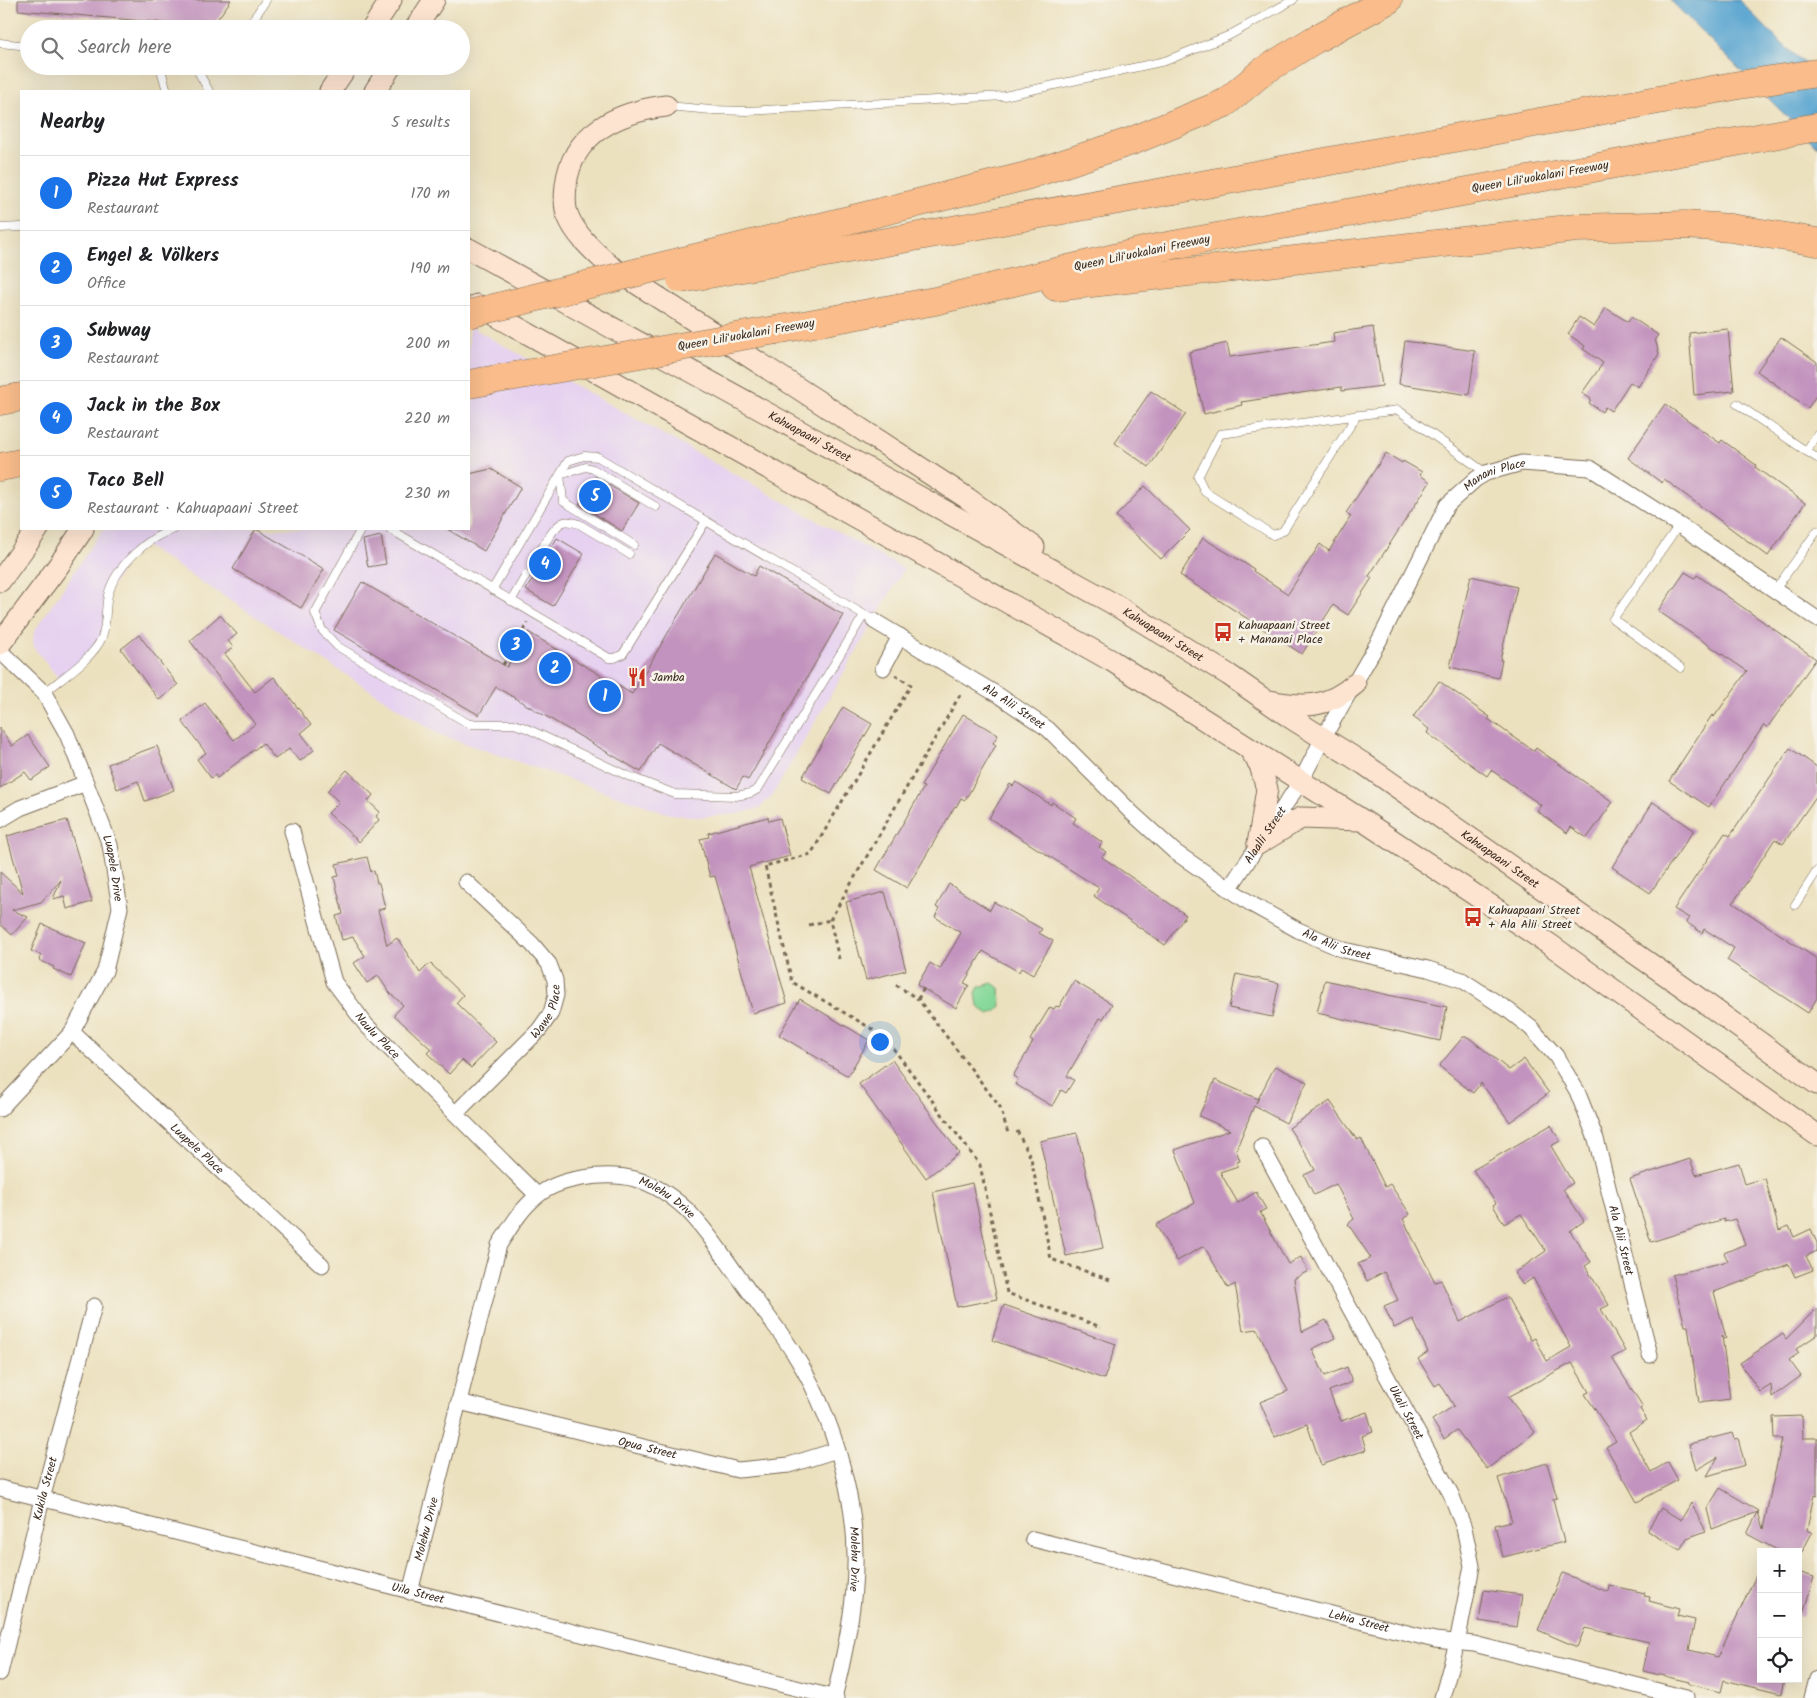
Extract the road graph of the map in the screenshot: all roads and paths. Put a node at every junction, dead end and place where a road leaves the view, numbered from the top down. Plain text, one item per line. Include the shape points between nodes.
1 (266, 0) edge
2 (392, 0) edge
3 (434, 0) edge
4 (1293, 0) edge
5 (1388, 0) edge
6 (253, 20) edge
7 (378, 20) edge
8 (421, 20) edge
9 (0, 43) edge
10 (20, 45) edge
11 (1817, 72) edge
12 (163, 75) edge
13 (199, 75) edge
14 (341, 75) edge
15 (385, 75) edge
16 (167, 90) edge
17 (208, 90) edge
18 (331, 90) edge
19 (376, 90) edge
20 (666, 106) joint
21 (1817, 127) edge
22 (0, 228) edge
23 (20, 229) edge
24 (1817, 242) edge
25 (470, 250) edge
26 (935, 300) junction
27 (470, 302) edge
28 (470, 315) edge
29 (470, 315) edge
30 (470, 384) edge
31 (20, 397) edge
32 (0, 401) edge
33 (1737, 404) dead end
34 (1357, 415) junction
35 (1817, 435) edge
36 (1806, 451) junction
37 (1817, 458) edge
38 (20, 463) edge
39 (0, 467) edge
40 (1486, 473) junction
41 (560, 475) junction
42 (548, 493) junction
43 (564, 501) junction
44 (656, 507) dead end
45 (706, 521) junction
46 (1679, 525) junction
47 (37, 530) edge
48 (82, 530) edge
49 (172, 530) edge
50 (360, 530) edge
51 (392, 530) edge
52 (1817, 531) edge
53 (634, 545) dead end
54 (629, 554) dead end
55 (535, 560) dead end
56 (526, 574) dead end
57 (0, 582) edge
58 (492, 590) junction
59 (1775, 590) junction
60 (511, 601) junction
61 (1112, 603) junction
62 (533, 614) junction
63 (869, 618) junction
64 (1817, 619) edge
65 (900, 636) junction
66 (0, 644) edge
67 (0, 650) edge
68 (503, 665) dead end
69 (1681, 668) dead end
70 (888, 671) joint
71 (1356, 684) junction
72 (44, 693) junction
73 (960, 695) dead end
74 (1265, 700) junction
75 (1323, 738) junction
76 (1250, 750) junction
77 (1301, 781) junction
78 (86, 784) junction
79 (0, 820) edge
80 (1362, 820) junction
81 (292, 831) dead end
82 (1258, 844) junction
83 (1816, 874) edge
84 (466, 882) dead end
85 (1229, 890) junction
86 (1795, 905) dead end
87 (830, 920) junction
88 (809, 925) dead end
89 (839, 959) dead end
90 (896, 985) dead end
91 (924, 988) dead end
92 (918, 999) junction
93 (72, 1032) junction
94 (1817, 1084) edge
95 (0, 1109) edge
96 (456, 1113) junction
97 (1017, 1131) dead end
98 (1008, 1133) dead end
99 (1817, 1134) edge
100 (1262, 1147) dead end
101 (537, 1196) junction
102 (322, 1265) dead end
103 (1113, 1281) dead end
104 (94, 1306) dead end
105 (1101, 1327) dead end
106 (1650, 1355) dead end
107 (459, 1402) junction
108 (837, 1450) junction
109 (0, 1488) edge
110 (42, 1499) junction
111 (1033, 1539) dead end
112 (410, 1592) junction
113 (1457, 1643) junction
114 (0, 1673) edge
115 (1817, 1679) edge
116 (1661, 1694) edge
117 (835, 1698) edge
118 (1442, 1698) edge
119 (1686, 1698) edge
120 (1812, 1698) edge

1 - 6 lane
2 - 7 main road
3 - 8 main road
4 - 20 lane via 1228,36 1164,61 1004,96 747,111
5 - 28 highway, bridge via 1262,72 1225,103 1132,141 1026,176
9 - 10 lane
11 - 29 highway, bridge
12 - 16 lane
13 - 17 lane
14 - 18 main road
15 - 19 main road
20 - 61 main road via 641,109 618,117 578,149 568,171 565,196 568,216 583,239 610,266 967,498
21 - 26 highway, Queen Liliʻuokalani Freeway via 1151,249
22 - 23 lane
24 - 26 highway via 1731,228 1685,225 1577,228
25 - 61 main road, Kahuapaani Street
26 - 30 highway, Queen Liliʻuokalani Freeway, bridge
27 - 76 main road via 1112,662
31 - 32 highway
33 - 36 lane
34 - 34 lane via 1220,434 1198,477 1205,492 1273,535 1283,531
34 - 40 lane via 1398,410
35 - 36 lane
36 - 37 lane
38 - 39 highway
40 - 46 street, Manani Place via 1522,463 1590,468
40 - 71 street, Manani Place via 1446,505
41 - 42 lane
41 - 43 lane
41 - 44 lane via 586,467 593,469
41 - 45 lane via 568,461 584,456 598,457
42 - 43 lane
42 - 58 lane
43 - 53 lane
45 - 62 lane via 623,654 609,658
45 - 63 lane
46 - 59 street, Manani Place
46 - 69 lane via 1613,619
47 - 57 main road
48 - 66 main road
49 - 72 lane via 144,545 126,562 108,593 102,637 86,658
50 - 63 lane via 315,613 322,630 338,646 469,724 514,724 526,728 628,776 675,794 736,796 758,789
51 - 58 lane
52 - 59 lane
54 - 55 lane via 579,524 564,522 555,528
56 - 60 lane
58 - 60 lane
59 - 64 street, Manani Place
60 - 62 lane
61 - 74 main road, Kahuapaani Street
62 - 68 path
63 - 65 street, Ala Alii Street
65 - 70 street
65 - 85 street, Ala Alii Street via 1048,729 1132,813 1168,845
67 - 72 street, Luapele Drive
70 - 105 path via 911,684 811,854 765,866 792,982 884,1036 980,1165 1007,1293
71 - 74 main road via 1332,701 1294,706
71 - 75 street, Manani Place
72 - 78 street, Luapele Drive via 67,734
73 - 87 path
74 - 75 main road, Kahuapaani Street
75 - 77 street, Manani Place
75 - 94 main road, Kahuapaani Street via 1678,983
76 - 77 main road
76 - 82 main road via 1260,765 1267,789
77 - 80 main road
77 - 82 street, Alaalli Street
78 - 79 street via 20,808
78 - 93 street, Luapele Drive via 110,845 120,908 105,970
80 - 82 main road via 1301,818
80 - 99 main road via 1552,946
81 - 96 street, Naulu Place via 334,982 366,1025
82 - 85 street, Alaalli Street
83 - 86 lane
84 - 96 street, Wawe Place via 532,944 548,964 555,980 556,995 551,1013 540,1030
85 - 106 street, Ala Alii Street via 1298,930 1344,950 1462,980 1508,1010 1545,1042 1577,1091 1596,1139
87 - 88 path
87 - 89 path
90 - 92 path
91 - 92 path
92 - 98 path via 1000,1107
93 - 95 street, Luapele Drive
93 - 102 street, Luapele Place
96 - 101 street, Naulu Place
97 - 103 path via 1031,1158 1051,1260
100 - 113 street, Ukali Street via 1456,1504 1472,1566
101 - 107 street, Molehu Drive via 518,1215 499,1245
101 - 108 street, Molehu Drive via 577,1179 614,1176 653,1186 687,1210 794,1354 828,1419
104 - 110 street, Kukila Street
107 - 108 street, Opua Street via 738,1470 789,1465
107 - 112 street, Molehu Drive
108 - 117 street, Molehu Drive via 847,1486 855,1553 852,1616
109 - 110 street, Uila Street
110 - 112 street, Uila Street
110 - 114 street, Kukila Street
111 - 113 street, Lehia Street
112 - 117 street, Uila Street
113 - 116 street, Lehia Street via 1474,1644
113 - 118 street, Ukali Street
115 - 120 street
116 - 119 street, Lehia Street

